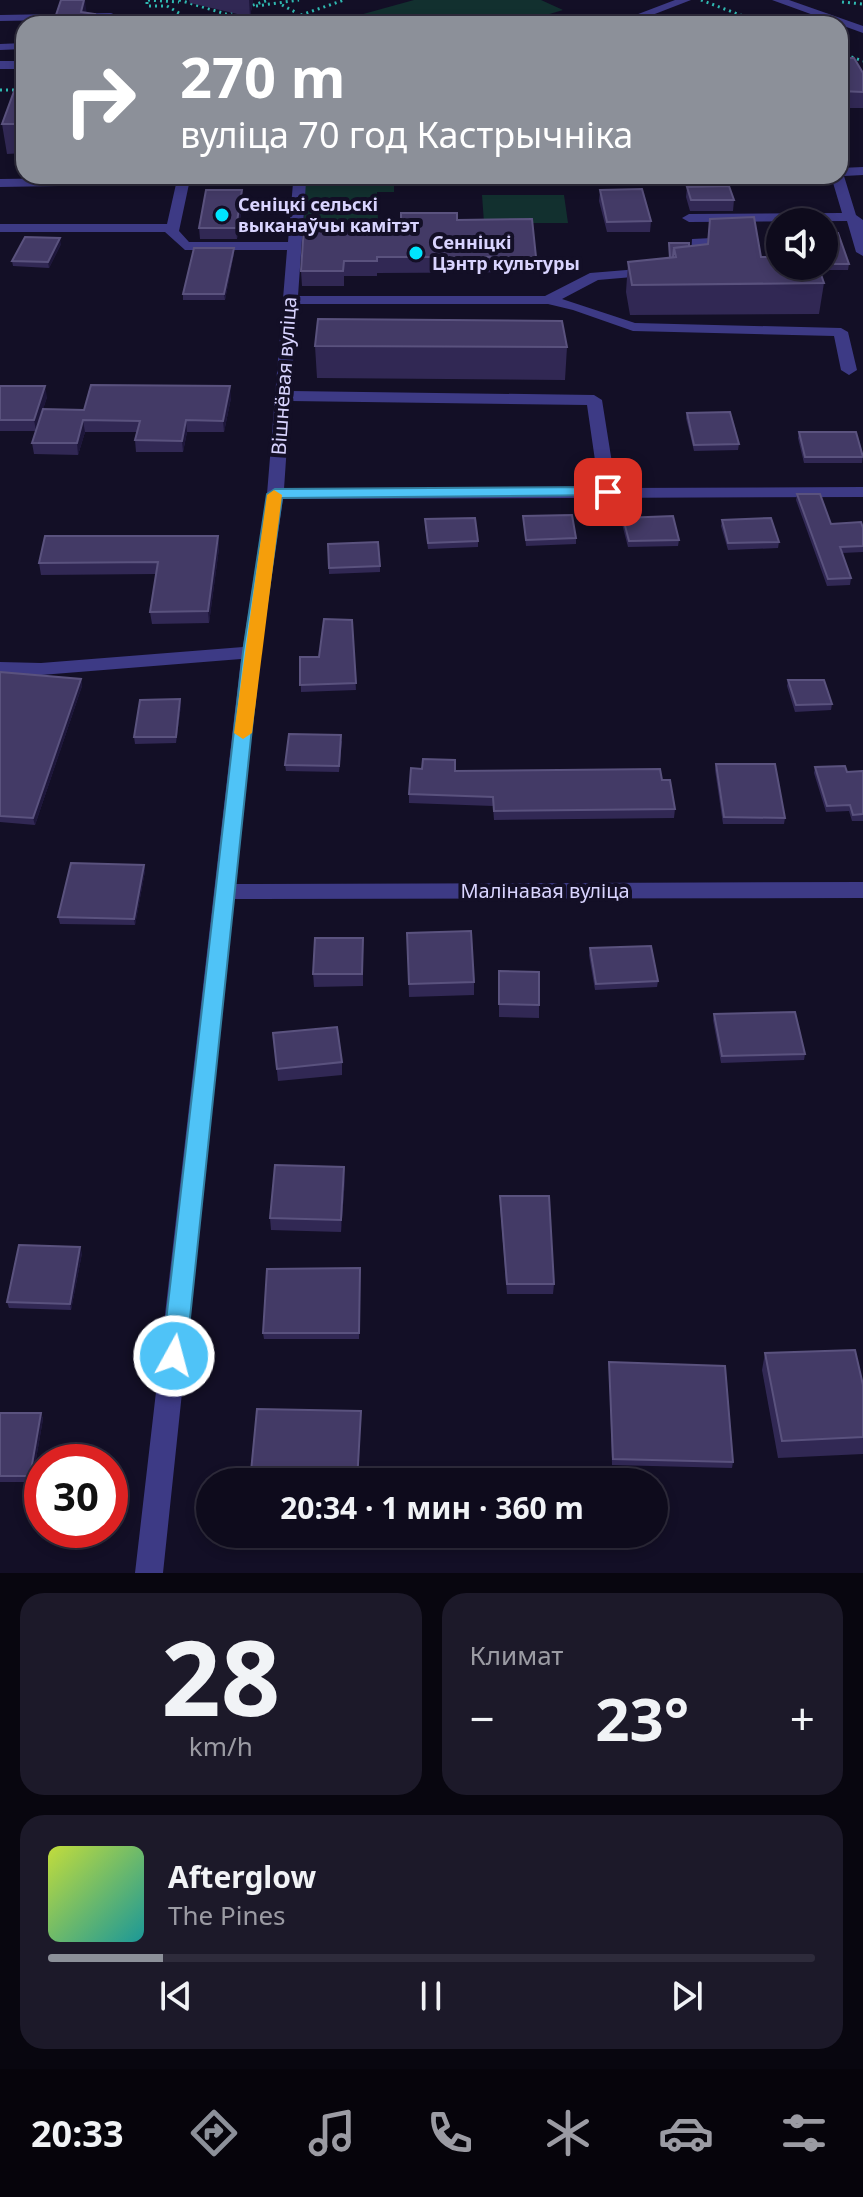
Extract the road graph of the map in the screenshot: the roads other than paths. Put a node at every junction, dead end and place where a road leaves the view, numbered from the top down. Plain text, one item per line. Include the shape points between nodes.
1 (685, 0) edge
2 (778, 0) edge
3 (640, 16) edge
4 (823, 16) edge
5 (182, 184) edge
6 (299, 184) edge
7 (842, 184) edge
8 (689, 218) dead end
9 (766, 219) edge
10 (856, 222) edge
11 (0, 228) edge
12 (173, 228) junction
13 (744, 240) edge
14 (294, 246) junction
15 (863, 252) edge
16 (289, 300) junction
17 (548, 300) junction
18 (849, 370) dead end
19 (282, 396) junction
20 (608, 492) junction
21 (863, 492) edge
22 (275, 494) junction
23 (251, 652) junction
24 (0, 668) edge
25 (863, 890) edge
26 (227, 892) junction
27 (149, 1573) edge

1 - 3 street
2 - 4 street
5 - 12 street
6 - 14 street, Вішнёвая вуліца
7 - 10 street
8 - 9 street
10 - 15 street
11 - 12 street
12 - 14 street via 185,246
13 - 17 street via 697,242 698,269 595,276
14 - 16 street, Вішнёвая вуліца
16 - 17 street
16 - 19 street, Вішнёвая вуліца
17 - 18 street via 633,327 841,332
19 - 20 street via 594,400
19 - 22 street, Вішнёвая вуліца
20 - 21 street
20 - 22 street
22 - 23 street, Вішнёвая вуліца
23 - 24 street
23 - 26 street, Вішнёвая вуліца
25 - 26 street, Малінавая вуліца
26 - 27 street, Вішнёвая вуліца

